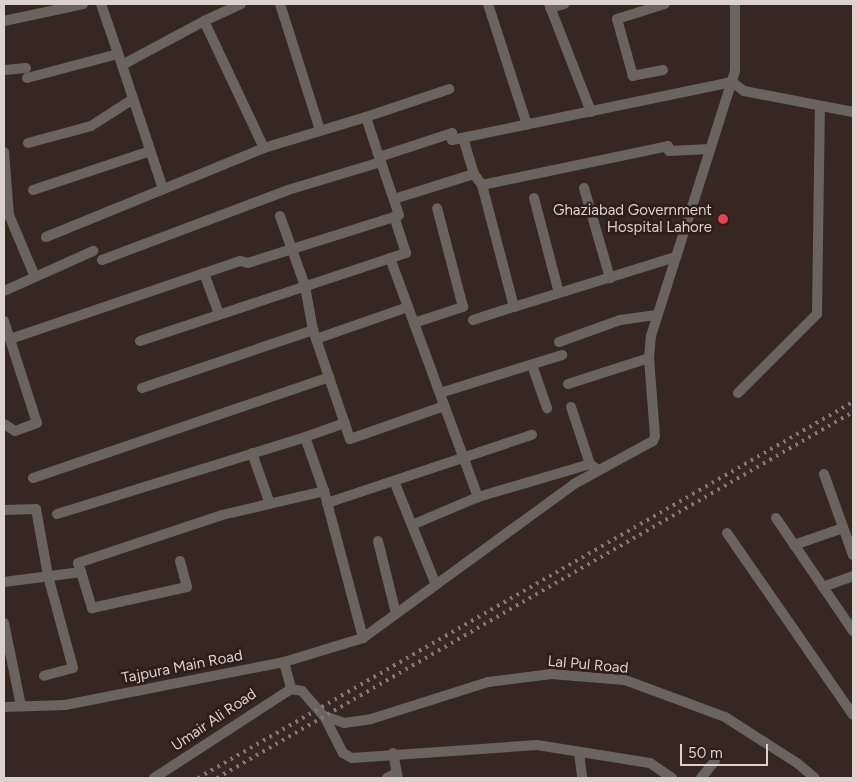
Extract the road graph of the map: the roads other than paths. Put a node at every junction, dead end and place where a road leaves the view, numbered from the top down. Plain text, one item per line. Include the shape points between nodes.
1 (83, 4) edge
2 (101, 4) edge
3 (241, 4) edge
4 (280, 4) edge
5 (488, 4) edge
6 (564, 4) edge
7 (665, 4) edge
8 (735, 4) edge
9 (549, 6) edge
10 (4, 21) edge
11 (204, 21) junction
12 (118, 54) junction
13 (122, 65) junction
14 (4, 70) edge
15 (664, 70) dead end
16 (732, 82) junction
17 (449, 90) dead end
18 (133, 99) junction
19 (820, 106) junction
20 (591, 112) junction
21 (853, 112) edge
22 (366, 117) junction
23 (527, 125) junction
24 (320, 130) junction
25 (464, 138) junction
26 (28, 143) dead end
27 (264, 148) junction
28 (710, 149) junction
29 (150, 151) junction
30 (4, 152) edge
31 (380, 160) junction
32 (474, 174) junction
33 (482, 185) junction
34 (584, 188) dead end
35 (163, 189) junction
36 (33, 190) dead end
37 (534, 198) dead end
38 (394, 199) junction
39 (437, 208) dead end
40 (6, 215) edge
41 (280, 216) dead end
42 (394, 217) junction
43 (46, 237) dead end
44 (292, 250) junction
45 (93, 251) dead end
46 (676, 257) junction
47 (390, 258) junction
48 (102, 260) dead end
49 (204, 273) junction
50 (35, 277) junction
51 (610, 278) junction
52 (304, 286) junction
53 (4, 291) edge
54 (559, 293) junction
55 (516, 306) junction
56 (408, 307) junction
57 (219, 314) junction
58 (657, 315) junction
59 (473, 320) dead end
60 (4, 321) edge
61 (414, 323) junction
62 (314, 335) junction
63 (140, 341) dead end
64 (559, 342) dead end
65 (9, 344) edge
66 (562, 356) dead end
67 (649, 358) junction
68 (532, 365) junction
69 (329, 378) junction
70 (568, 384) dead end
71 (142, 388) dead end
72 (738, 393) dead end
73 (440, 394) junction
74 (444, 406) junction
75 (571, 407) dead end
76 (547, 408) dead end
77 (345, 423) junction
78 (4, 424) edge
79 (532, 435) dead end
80 (305, 437) junction
81 (252, 453) junction
82 (464, 458) junction
83 (594, 467) junction
84 (824, 474) dead end
85 (32, 478) dead end
86 (394, 481) junction
87 (324, 491) junction
88 (478, 497) junction
89 (328, 503) junction
90 (270, 504) junction
91 (4, 510) edge
92 (57, 514) dead end
93 (776, 518) dead end
94 (412, 525) junction
95 (843, 528) junction
96 (727, 533) dead end
97 (378, 541) dead end
98 (794, 545) junction
99 (853, 556) edge
100 (180, 561) dead end
101 (81, 572) junction
102 (48, 576) junction
103 (853, 576) edge
104 (4, 582) edge
105 (436, 585) junction
106 (823, 587) junction
107 (396, 614) junction
108 (4, 623) edge
109 (853, 631) edge
110 (363, 638) junction
111 (284, 662) junction
112 (44, 676) dead end
113 (291, 689) junction
114 (21, 706) junction
115 (4, 707) edge
116 (853, 715) edge
117 (324, 716) junction
118 (579, 752) junction
119 (393, 754) junction
120 (715, 761) dead end
121 (394, 777) edge
122 (154, 778) edge
123 (582, 778) edge
124 (672, 778) edge
125 (701, 778) edge
126 (815, 778) edge

1 - 10 street
2 - 12 street
3 - 11 street
4 - 24 street
5 - 23 street
6 - 9 street
7 - 15 street via 617,19 633,76
8 - 16 street via 735,71
9 - 20 street
11 - 13 street
11 - 27 street
12 - 13 street
12 - 14 street via 27,73
13 - 18 street
16 - 19 street via 744,90
16 - 20 street
16 - 28 street
17 - 22 street
18 - 26 street via 91,126
18 - 29 street
19 - 21 street
19 - 72 street via 817,314
20 - 23 street
22 - 24 street
22 - 31 street
23 - 25 street
24 - 27 street
25 - 31 street via 452,140 452,133
25 - 32 street
27 - 35 street
28 - 33 street via 669,151 668,146
28 - 46 street
29 - 35 street
29 - 36 street
30 - 40 street
31 - 38 street
31 - 48 street via 288,190
32 - 33 street
32 - 38 street
33 - 55 street
34 - 51 street
35 - 43 street
37 - 54 street
38 - 42 street via 399,215
39 - 61 street via 463,307
40 - 50 street
41 - 44 street
42 - 44 street
42 - 47 street via 406,253
44 - 49 street
44 - 52 street
45 - 50 street
46 - 51 street
46 - 58 street
47 - 52 street
47 - 56 street
49 - 57 street
49 - 65 street
50 - 53 street
51 - 54 street
52 - 57 street
52 - 62 street
54 - 55 street
55 - 59 street
56 - 61 street
56 - 62 street
57 - 63 street
58 - 64 street via 620,320
58 - 67 street
60 - 65 street
61 - 73 street
62 - 69 street
62 - 71 street
65 - 78 street via 37,423 15,431
66 - 68 street
67 - 70 street
67 - 83 street via 655,436 647,445
68 - 73 street
68 - 76 street
69 - 77 street
69 - 85 street
73 - 74 street
74 - 77 street via 350,439
74 - 82 street
75 - 83 street
77 - 80 street
79 - 82 street
80 - 81 street
80 - 87 street
81 - 90 street
81 - 92 street
82 - 86 street
82 - 88 street
83 - 88 street
83 - 105 street, Tajpura Main Road
84 - 95 street
86 - 89 street
86 - 94 street
87 - 89 street
87 - 90 street
88 - 94 street
89 - 110 street
90 - 101 street via 222,515 78,563
91 - 102 street via 36,509
93 - 98 street
94 - 105 street
95 - 98 street
95 - 99 street
96 - 116 street
97 - 107 street
98 - 106 street
100 - 101 street via 187,587 92,608
101 - 102 street
102 - 104 street
102 - 112 street via 73,668
103 - 106 street
105 - 107 street, Tajpura Main Road
106 - 109 street
107 - 110 street, Tajpura Main Road
108 - 114 street
110 - 111 street, Tajpura Main Road
111 - 113 street
111 - 114 street, Tajpura Main Road via 65,705
113 - 117 street via 302,691
113 - 122 street, Umair Ali Road
114 - 115 street, Tajpura Main Road
117 - 119 street via 343,753 352,758
117 - 126 street, Lal Pul Road via 344,723 371,719 488,682 551,674 626,680 725,717 797,762
118 - 119 street via 536,745
118 - 123 street
118 - 124 street via 650,763
119 - 121 street
120 - 125 street

